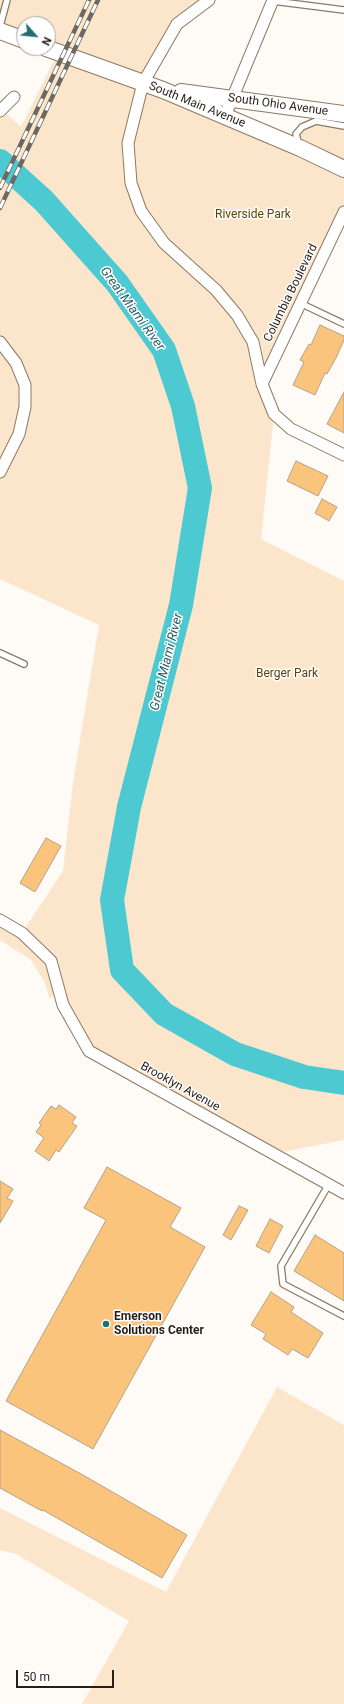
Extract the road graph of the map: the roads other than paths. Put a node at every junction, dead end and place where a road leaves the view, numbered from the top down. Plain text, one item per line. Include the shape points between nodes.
1 (7, 0) edge
2 (209, 0) edge
3 (273, 0) edge
4 (344, 10) edge
5 (0, 26) edge
6 (0, 31) edge
7 (16, 37) edge
8 (56, 52) edge
9 (143, 83) junction
10 (163, 90) junction
11 (14, 97) dead end
12 (232, 98) junction
13 (0, 111) edge
14 (344, 114) edge
15 (225, 116) junction
16 (344, 126) edge
17 (300, 148) junction
18 (344, 169) edge
19 (344, 212) edge
20 (300, 303) junction
21 (344, 324) edge
22 (0, 342) edge
23 (262, 384) junction
24 (344, 455) edge
25 (0, 472) edge
26 (0, 653) edge
27 (24, 664) dead end
28 (0, 920) edge
29 (329, 1184) junction
30 (344, 1193) edge
31 (344, 1316) edge

1 - 5 lane
2 - 9 street via 177,24
3 - 4 lane
3 - 12 street
6 - 7 main road
8 - 9 main road, South Main Avenue
9 - 10 main road, South Main Avenue
9 - 23 street via 128,142 132,183 141,211 164,243 216,290 237,315 253,342
10 - 12 main road, South Ohio Avenue
10 - 15 main road, South Main Avenue
11 - 13 street
12 - 14 main road, South Ohio Avenue
12 - 15 street
15 - 17 main road, South Main Avenue
16 - 17 lane via 316,121 302,127 296,134
17 - 18 main road, South Main Avenue
19 - 20 street, Columbia Boulevard
20 - 21 lane
20 - 23 street, Columbia Boulevard
22 - 25 street via 16,363 25,385 25,407 19,434
23 - 24 street via 274,414 291,429
26 - 27 lane
28 - 29 street, Brooklyn Avenue via 22,933 51,961 63,1004 89,1051
29 - 30 street, Brooklyn Avenue
29 - 31 lane via 281,1266 283,1284

